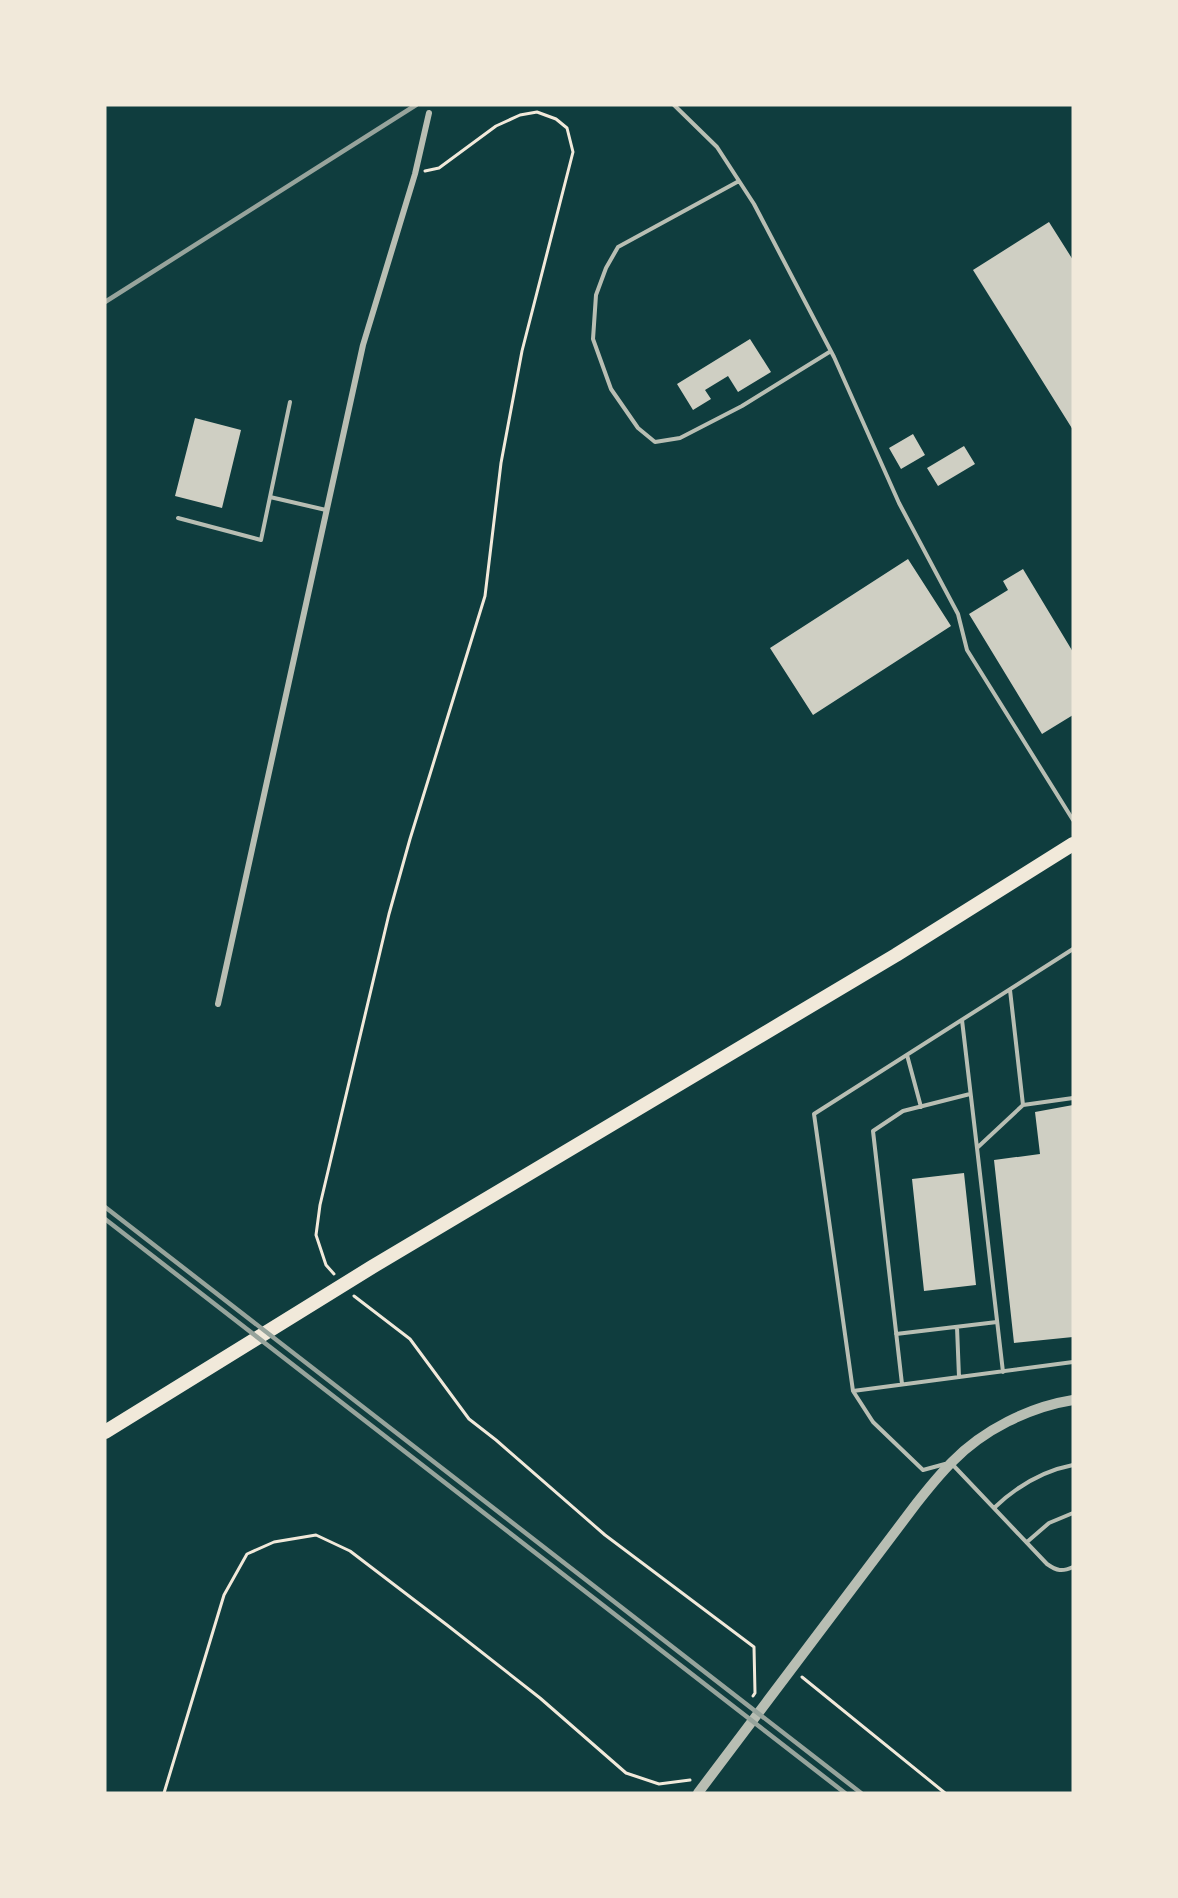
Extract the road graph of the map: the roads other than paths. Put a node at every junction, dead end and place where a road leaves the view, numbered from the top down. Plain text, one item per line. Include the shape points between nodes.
1 (674, 105) edge
2 (429, 113) dead end
3 (740, 182) junction
4 (831, 351) junction
5 (290, 402) dead end
6 (270, 497) junction
7 (327, 511) junction
8 (178, 518) dead end
9 (1073, 820) edge
10 (1073, 844) edge
11 (1073, 949) edge
12 (1010, 989) junction
13 (218, 1004) dead end
14 (962, 1020) junction
15 (907, 1055) junction
16 (970, 1095) junction
17 (1073, 1098) edge
18 (1023, 1105) junction
19 (921, 1107) junction
20 (977, 1148) junction
21 (997, 1322) junction
22 (957, 1327) junction
23 (896, 1334) junction
24 (1073, 1362) edge
25 (1003, 1372) junction
26 (959, 1377) junction
27 (902, 1384) junction
28 (853, 1391) junction
29 (1073, 1400) edge
30 (105, 1432) edge
31 (951, 1463) junction
32 (1073, 1465) edge
33 (994, 1508) junction
34 (1073, 1512) edge
35 (1027, 1542) junction
36 (1073, 1567) edge
37 (698, 1793) edge

1 - 3 lane via 717,147
2 - 7 street via 415,174 363,345
3 - 4 lane
3 - 4 lane via 618,248 596,295 593,339 611,389 638,428 655,442 680,438 742,406
4 - 9 lane via 899,503 958,614 967,650
5 - 6 lane
6 - 7 lane
6 - 8 lane via 261,540
7 - 13 street
10 - 30 highway
11 - 12 lane
12 - 14 lane
12 - 18 lane
14 - 15 lane
14 - 16 lane
15 - 19 lane
15 - 28 lane via 814,1114
16 - 19 lane
16 - 20 lane
17 - 18 lane
18 - 20 lane
19 - 23 lane via 903,1111 873,1131
20 - 21 lane
21 - 22 lane
21 - 25 lane
22 - 23 lane
22 - 26 lane
23 - 27 lane
24 - 25 lane
25 - 26 lane
26 - 27 lane
27 - 28 lane
28 - 31 lane via 873,1422 923,1470
29 - 31 street via 1018,1417 983,1437
31 - 33 lane
31 - 37 street
32 - 33 lane via 1031,1480
33 - 35 lane
34 - 35 lane via 1049,1524
35 - 36 lane via 1055,1570

